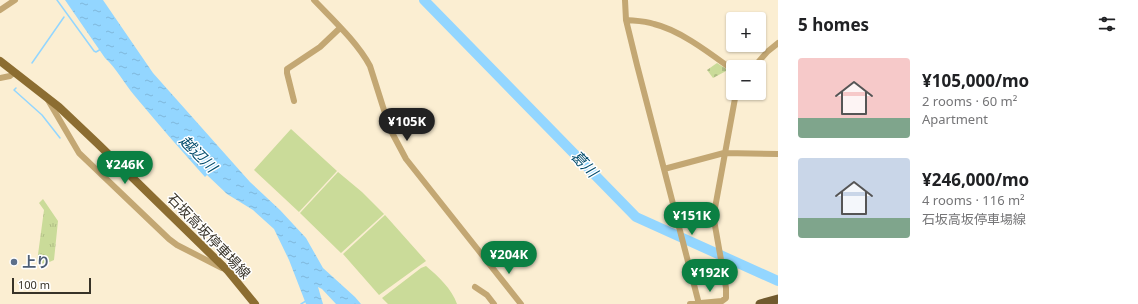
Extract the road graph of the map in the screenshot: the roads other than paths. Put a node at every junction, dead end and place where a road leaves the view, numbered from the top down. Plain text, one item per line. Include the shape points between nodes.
1 (15, 0) edge
2 (314, 0) edge
3 (625, 0) edge
4 (0, 10) edge
5 (626, 20) junction
6 (340, 28) junction
7 (778, 43) edge
8 (760, 60) edge
9 (0, 61) edge
10 (726, 65) edge
11 (15, 72) junction
12 (0, 78) edge
13 (46, 97) junction
14 (735, 100) edge
15 (294, 101) dead end
16 (724, 153) junction
17 (778, 154) edge
18 (664, 169) junction
19 (228, 271) junction
20 (475, 287) dead end
21 (778, 299) edge
22 (699, 303) edge
23 (255, 304) edge
24 (494, 304) edge
25 (521, 304) edge
26 (690, 304) edge
27 (760, 304) edge

1 - 4 street
2 - 6 street
3 - 5 street
5 - 10 street via 655,24 668,29
5 - 18 street
6 - 15 street via 320,47 287,69
6 - 25 street via 370,66 390,129 406,159
7 - 8 street
9 - 11 main road, 石坂高坂停車場線
11 - 12 street
11 - 13 main road, 石坂高坂停車場線
13 - 19 main road, 石坂高坂停車場線
13 - 19 street via 79,153 169,239
14 - 16 street
16 - 17 street
16 - 18 street
16 - 22 street via 714,223 726,298 722,301
18 - 22 street
19 - 23 main road, 石坂高坂停車場線
20 - 24 street via 487,295
21 - 27 highway
22 - 26 street

